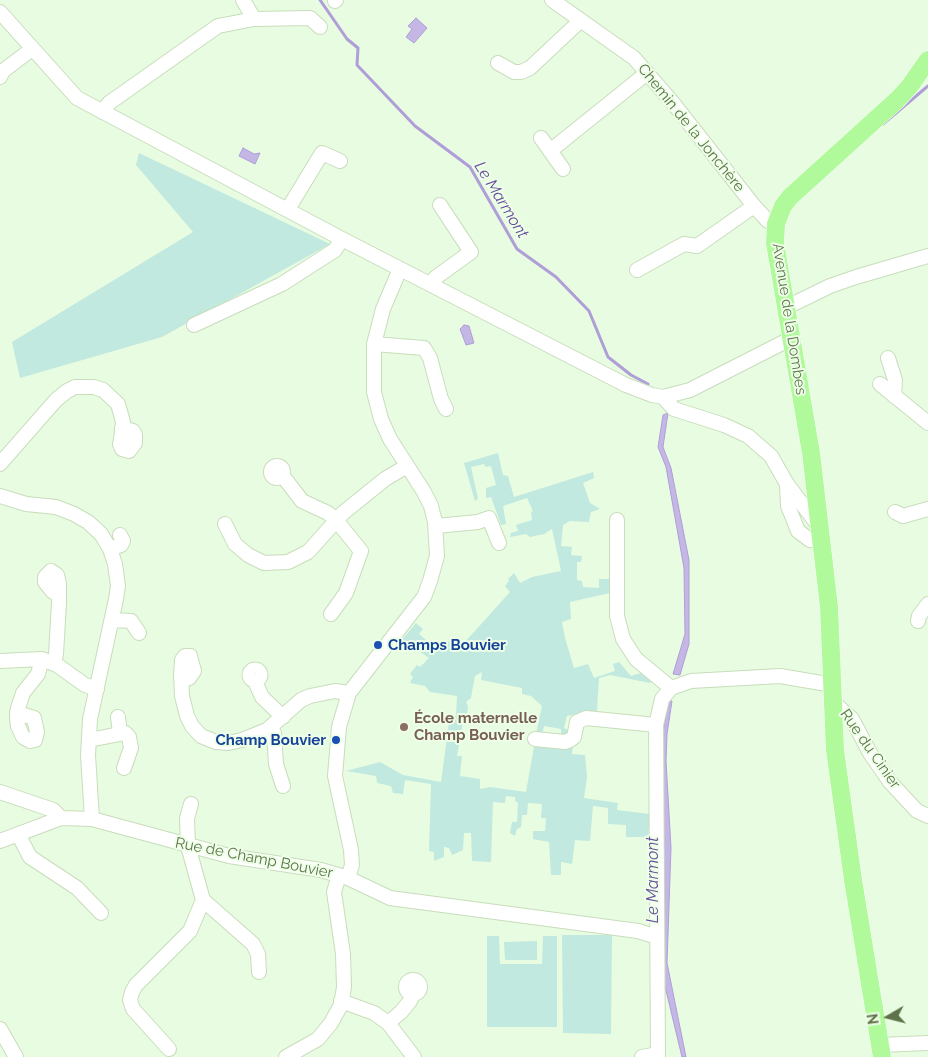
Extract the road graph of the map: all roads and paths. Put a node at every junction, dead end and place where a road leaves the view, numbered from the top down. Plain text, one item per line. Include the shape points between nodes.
1 (243, 0) edge
2 (552, 0) edge
3 (0, 12) edge
4 (254, 19) junction
5 (316, 20) dead end
6 (580, 21) junction
7 (32, 49) junction
8 (928, 60) edge
9 (498, 63) dead end
10 (647, 73) junction
11 (0, 76) edge
12 (102, 112) junction
13 (541, 138) dead end
14 (550, 151) junction
15 (340, 162) dead end
16 (563, 169) dead end
17 (440, 205) dead end
18 (754, 206) junction
19 (288, 209) junction
20 (776, 224) junction
21 (342, 239) junction
22 (928, 256) edge
23 (400, 269) junction
24 (636, 270) dead end
25 (432, 284) junction
26 (787, 307) junction
27 (194, 325) dead end
28 (792, 338) junction
29 (374, 344) junction
30 (888, 358) dead end
31 (880, 384) dead end
32 (894, 396) junction
33 (663, 397) junction
34 (446, 408) dead end
35 (928, 422) edge
36 (122, 428) dead end
37 (0, 464) edge
38 (407, 466) junction
39 (282, 475) dead end
40 (1, 500) edge
41 (928, 509) edge
42 (895, 512) dead end
43 (336, 520) junction
44 (617, 520) dead end
45 (226, 524) dead end
46 (436, 526) junction
47 (822, 535) junction
48 (120, 536) dead end
49 (499, 543) dead end
50 (110, 549) junction
51 (59, 594) dead end
52 (928, 604) edge
53 (331, 614) dead end
54 (112, 620) junction
55 (134, 621) dead end
56 (918, 621) dead end
57 (0, 661) edge
58 (48, 662) junction
59 (182, 680) dead end
60 (255, 680) dead end
61 (671, 688) junction
62 (97, 689) junction
63 (349, 694) junction
64 (833, 694) junction
65 (17, 713) dead end
66 (118, 717) dead end
67 (282, 717) junction
68 (656, 725) junction
69 (271, 728) junction
70 (120, 732) junction
71 (535, 739) dead end
72 (89, 740) junction
73 (124, 768) dead end
74 (283, 786) dead end
75 (0, 792) edge
76 (191, 804) dead end
77 (928, 816) edge
78 (61, 818) junction
79 (92, 819) junction
80 (18, 834) junction
81 (0, 841) edge
82 (188, 846) junction
83 (344, 877) junction
84 (203, 900) junction
85 (101, 913) dead end
86 (657, 937) junction
87 (259, 972) dead end
88 (413, 994) dead end
89 (341, 1001) junction
90 (388, 1023) junction
91 (0, 1030) edge
92 (928, 1043) edge
93 (169, 1049) dead end
94 (881, 1051) edge
95 (658, 1056) edge
96 (16, 1057) edge
97 (286, 1057) edge
98 (414, 1057) edge
99 (642, 1057) edge

1 - 4 street
2 - 6 street, Chemin de la Jonchère
3 - 7 street
4 - 5 street
4 - 12 street via 218,26 109,103
6 - 9 street via 530,68 514,72
6 - 10 street, Chemin de la Jonchère via 634,58
7 - 11 street
7 - 12 street via 77,98
8 - 20 main road, Avenue de la Dombes via 897,100 794,192 783,206
10 - 14 street
10 - 18 street, Chemin de la Jonchère
12 - 19 street
13 - 14 street
14 - 16 street
15 - 19 street via 322,153
17 - 25 street via 471,252 435,278
18 - 20 street, Chemin de la Jonchère via 768,221
18 - 24 street via 697,246 684,244
19 - 21 street
20 - 26 main road, Avenue de la Dombes via 775,243
21 - 23 street
21 - 27 street via 335,250 282,284
22 - 26 street via 830,286
23 - 25 street
23 - 29 street via 383,309
25 - 33 street via 626,385
26 - 28 main road, Avenue de la Dombes
28 - 33 street via 690,390
28 - 47 main road, Avenue de la Dombes
29 - 34 street via 424,348
29 - 38 street via 373,378 379,411 390,439
30 - 32 street via 895,380
31 - 32 street
32 - 35 street
33 - 47 street via 674,409 724,425 756,441 770,456
36 - 37 street via 118,404 111,396 94,387 75,387 66,390 56,400
38 - 43 street via 385,479
38 - 46 street via 431,506
39 - 43 street via 302,501
40 - 50 street via 56,507 74,514 101,534
41 - 42 street via 903,516
43 - 45 street via 308,552 298,559 279,564 264,563 248,555 235,544
43 - 53 street via 367,551 346,593
44 - 61 street via 617,616 623,639 636,659
46 - 49 street via 489,518
46 - 63 street via 436,556 424,597
47 - 64 main road, Avenue de la Dombes
48 - 50 street via 121,545
50 - 54 street via 118,586
51 - 58 street
52 - 56 street
54 - 55 street
54 - 62 street
57 - 58 street
58 - 62 street
58 - 65 street via 23,692
59 - 69 street via 187,716 201,736 228,743
60 - 67 street via 262,697
61 - 64 street via 691,680 780,676
61 - 68 street via 662,699
62 - 72 street
63 - 67 street via 335,691 310,696
63 - 83 street via 336,740 335,776 352,850 352,865
64 - 77 street, Rue du Cinier via 890,782 917,811
64 - 94 main road, Avenue de la Dombes via 836,750 853,880
66 - 70 street
67 - 69 street
68 - 71 street via 586,718 578,722 570,740
68 - 86 street
69 - 74 street
70 - 72 street
70 - 73 street via 129,737 131,748
72 - 79 street
75 - 78 street via 53,810
76 - 82 street via 187,818
78 - 79 street, Rue de Champ Bouvier
78 - 80 street, Rue de Champ Bouvier
79 - 82 street, Rue de Champ Bouvier
80 - 81 street, Rue de Champ Bouvier
80 - 85 street via 30,856 77,888
82 - 83 street, Rue de Champ Bouvier via 229,856 322,870
82 - 84 street
83 - 86 street, Rue de Champ Bouvier via 390,898 638,931
83 - 89 street via 334,892 343,954
84 - 87 street via 253,944 258,954
84 - 93 street via 190,932 136,985 130,1000 133,1008
86 - 95 street
88 - 90 street via 401,1012
89 - 90 street via 374,1013
89 - 97 street via 332,1023 318,1039
90 - 98 street
91 - 96 street
92 - 94 street
95 - 99 street

